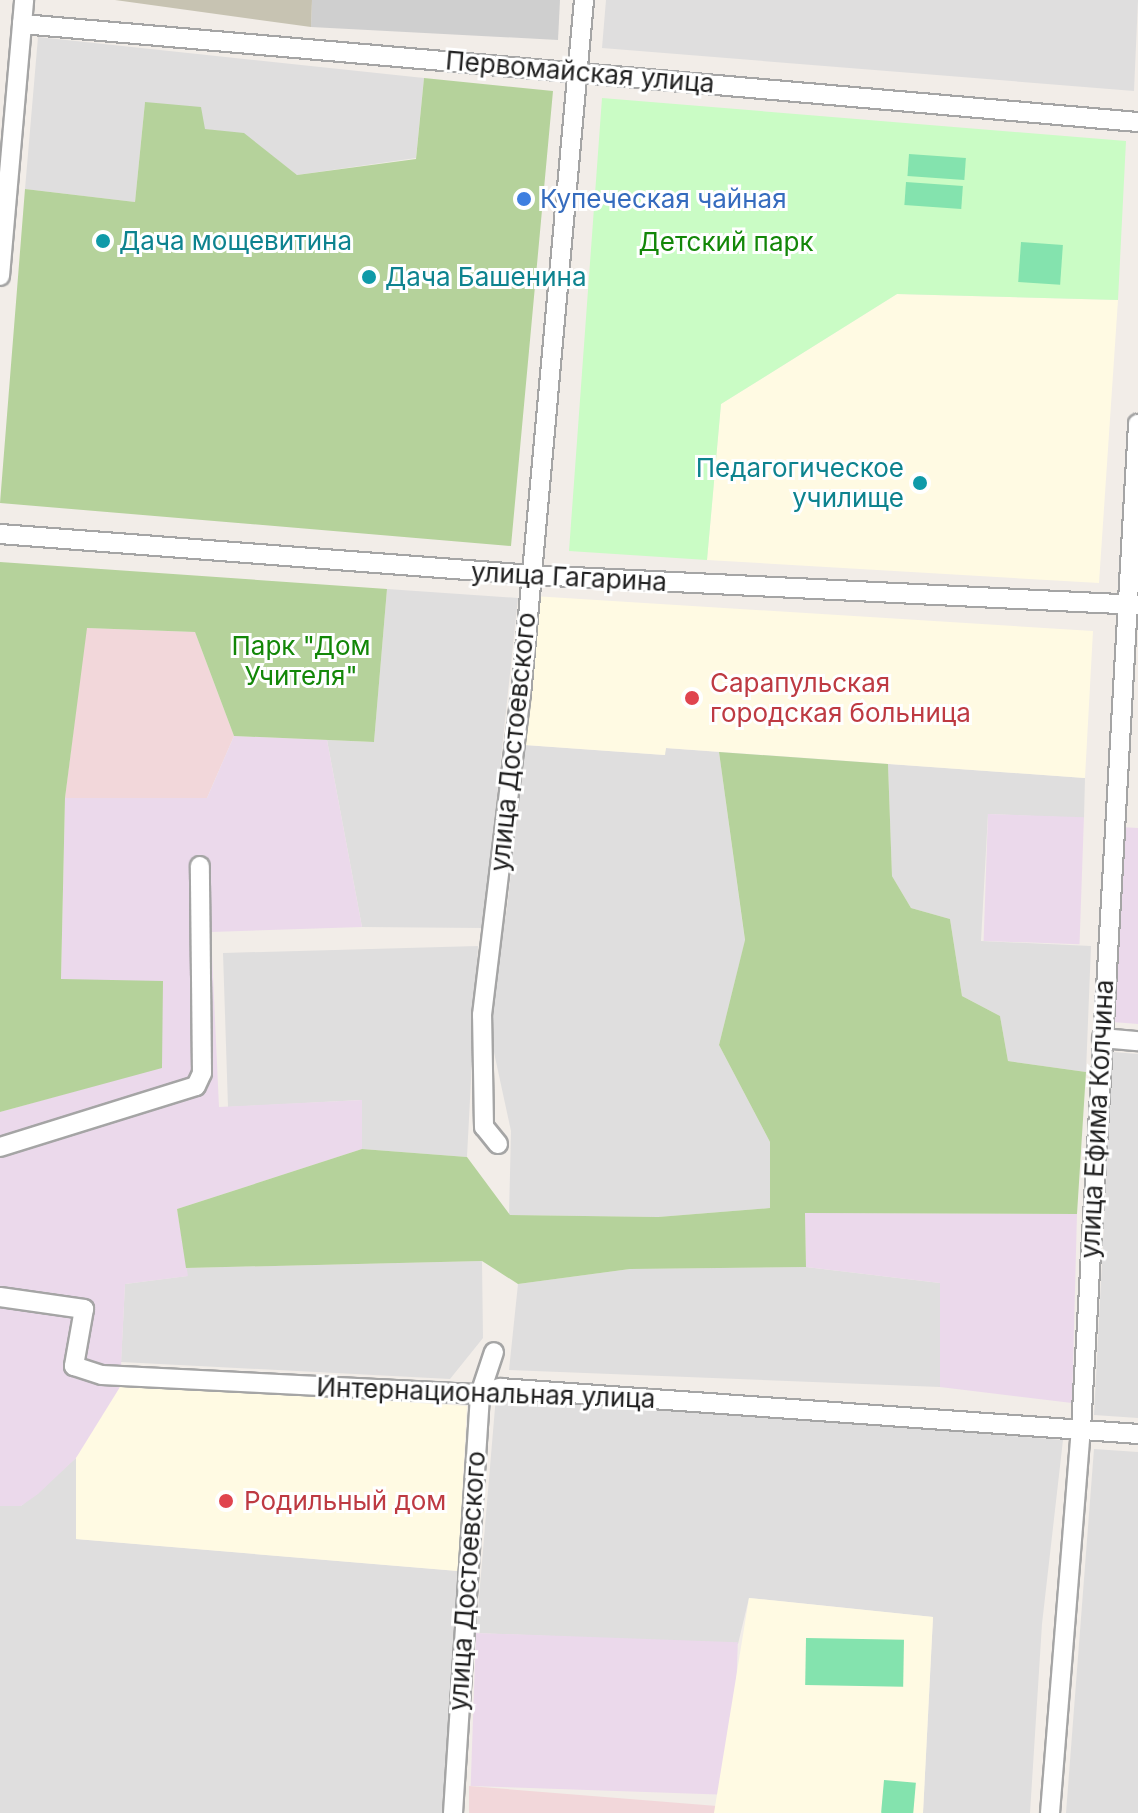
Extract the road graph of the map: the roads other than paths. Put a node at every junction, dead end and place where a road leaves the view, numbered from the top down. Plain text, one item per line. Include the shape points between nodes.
1 (24, 0) edge
2 (584, 0) edge
3 (22, 24) junction
4 (578, 71) junction
5 (1138, 122) edge
6 (0, 276) edge
7 (1138, 424) edge
8 (0, 534) edge
9 (532, 575) junction
10 (1132, 605) edge
11 (200, 866) dead end
12 (1102, 1038) junction
13 (1138, 1041) edge
14 (498, 1144) dead end
15 (0, 1147) edge
16 (0, 1297) edge
17 (494, 1352) dead end
18 (480, 1394) junction
19 (1081, 1429) junction
20 (1138, 1434) edge
21 (453, 1813) edge
22 (1050, 1813) edge

1 - 3 street
2 - 4 street, улица Достоевского
3 - 4 street, Первомайская улица
3 - 6 street
4 - 5 street, Первомайская улица
4 - 9 street, улица Достоевского
7 - 10 street, улица Ефима Колчина
8 - 9 street, улица Гагарина
9 - 10 street, улица Гагарина
9 - 14 street, улица Достоевского via 482,1015 484,1127
10 - 12 street, улица Ефима Колчина
11 - 15 street via 202,1073 196,1086
12 - 13 street
12 - 19 street, улица Ефима Колчина
16 - 18 street, Интернациональная улица via 84,1309 74,1366 102,1375
17 - 18 street, улица Достоевского
18 - 19 street, Интернациональная улица via 500,1388
18 - 21 street, улица Достоевского
19 - 20 street, Интернациональная улица
19 - 22 street, улица Ефима Колчина

